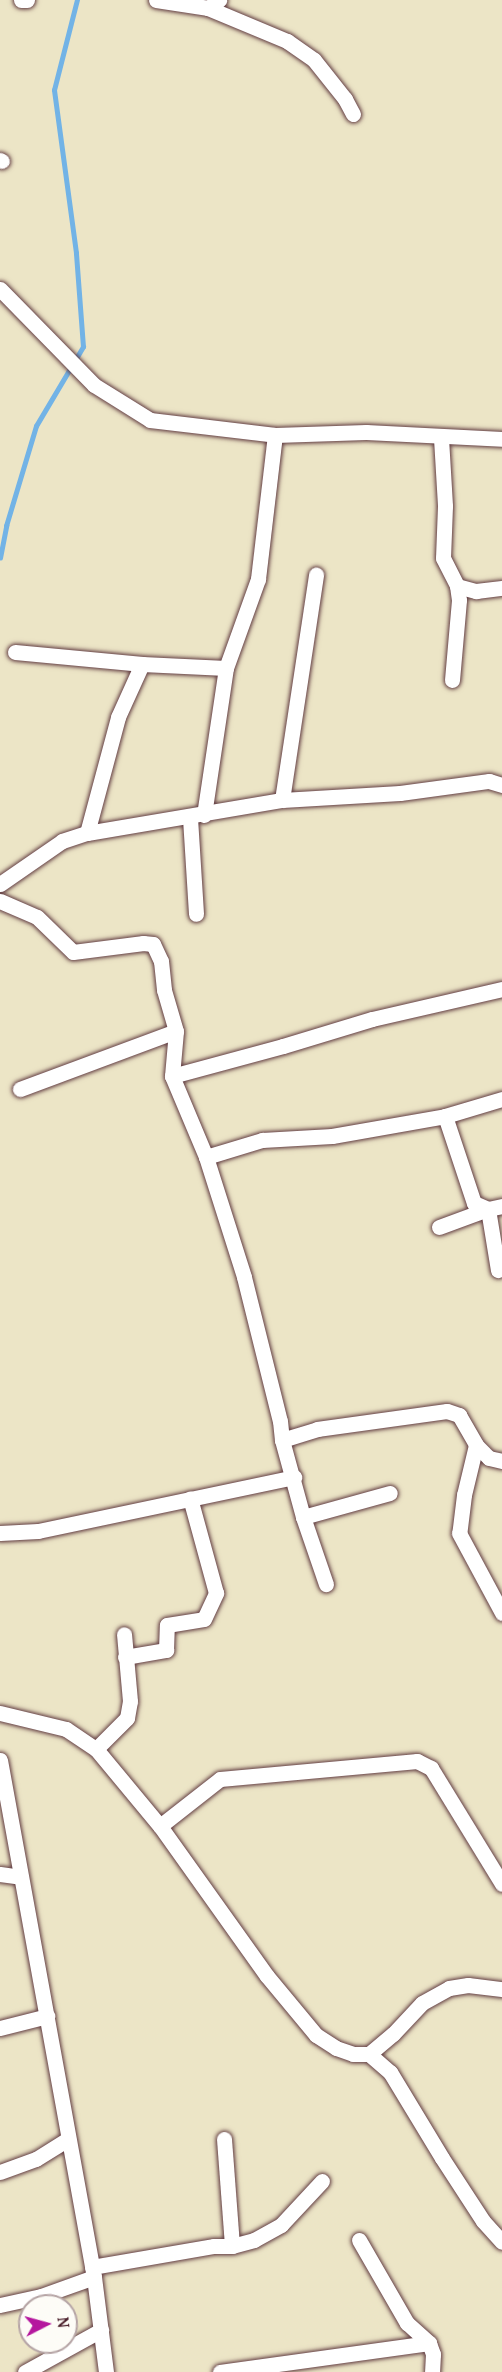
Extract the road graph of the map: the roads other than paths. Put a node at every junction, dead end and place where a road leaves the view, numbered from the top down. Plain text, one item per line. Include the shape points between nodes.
1 (21, 0) edge
2 (27, 0) edge
3 (156, 0) edge
4 (214, 4) edge
5 (353, 114) dead end
6 (0, 290) edge
7 (275, 435) junction
8 (441, 438) junction
9 (502, 440) edge
10 (316, 575) dead end
11 (456, 586) junction
12 (502, 588) edge
13 (15, 652) dead end
14 (142, 664) junction
15 (226, 668) junction
16 (452, 680) dead end
17 (502, 785) edge
18 (282, 801) junction
19 (197, 816) junction
20 (87, 833) junction
21 (0, 884) edge
22 (0, 901) edge
23 (196, 914) dead end
24 (502, 989) edge
25 (176, 1031) junction
26 (172, 1076) junction
27 (20, 1089) dead end
28 (502, 1099) edge
29 (445, 1116) junction
30 (206, 1158) junction
31 (495, 1208) edge
32 (439, 1227) dead end
33 (498, 1270) dead end
34 (282, 1440) junction
35 (476, 1445) junction
36 (502, 1461) edge
37 (294, 1478) junction
38 (390, 1493) dead end
39 (190, 1498) junction
40 (303, 1517) junction
41 (0, 1533) edge
42 (327, 1584) dead end
43 (502, 1613) edge
44 (123, 1634) dead end
45 (126, 1657) junction
46 (0, 1713) edge
47 (96, 1749) junction
48 (0, 1760) edge
49 (160, 1826) junction
50 (0, 1874) edge
51 (21, 1877) junction
52 (502, 1884) edge
53 (502, 1989) edge
54 (46, 2016) junction
55 (0, 2028) edge
56 (369, 2054) junction
57 (68, 2139) junction
58 (224, 2139) dead end
59 (0, 2172) edge
60 (322, 2181) dead end
61 (359, 2240) dead end
62 (502, 2242) edge
63 (232, 2246) junction
64 (93, 2272) junction
65 (0, 2305) edge
66 (101, 2330) junction
67 (429, 2343) junction
68 (24, 2372) edge
69 (106, 2372) edge
70 (220, 2372) edge
71 (227, 2372) edge
72 (432, 2372) edge

1 - 2 street
3 - 4 street
4 - 5 street via 287,41 314,60
6 - 7 street via 94,386 150,420
7 - 8 street via 366,432
7 - 15 street via 258,579
8 - 9 street
8 - 11 street via 443,558
10 - 18 street
11 - 12 street via 476,591
11 - 16 street via 459,600
13 - 14 street
14 - 15 street
14 - 20 street via 118,717
15 - 19 street
17 - 18 street via 489,781 400,793
18 - 19 street
19 - 20 street
19 - 23 street
20 - 21 street via 62,841
22 - 25 street via 36,917 74,952 153,944 161,961 164,990
24 - 26 street via 372,1019
25 - 26 street
25 - 27 street
26 - 30 street
28 - 29 street
29 - 30 street via 332,1136 262,1140
29 - 31 street via 474,1203
30 - 34 street via 244,1277
31 - 32 street
31 - 33 street
34 - 35 street via 317,1429 447,1411 459,1415
34 - 37 street
35 - 36 street via 489,1458
35 - 43 street via 459,1533
37 - 39 street
37 - 40 street
38 - 40 street
39 - 41 street via 38,1531
39 - 45 street via 216,1593 204,1619 167,1625 166,1650
40 - 42 street
44 - 45 street
45 - 47 street via 130,1701 127,1718
46 - 47 street via 66,1729
47 - 49 street
48 - 51 street
49 - 52 street via 220,1779 417,1761 431,1768
49 - 56 street via 267,1976 316,2036 353,2054
50 - 51 street
51 - 54 street
53 - 56 street via 448,1989 422,2003
54 - 55 street
54 - 57 street
56 - 62 street via 390,2072 442,2158
57 - 59 street via 36,2159
57 - 64 street
58 - 63 street
60 - 63 street via 281,2225 254,2240
61 - 67 street via 406,2323
63 - 64 street via 214,2246
64 - 65 street via 41,2296
64 - 66 street
66 - 68 street
66 - 69 street
67 - 71 street
67 - 72 street
70 - 71 street

